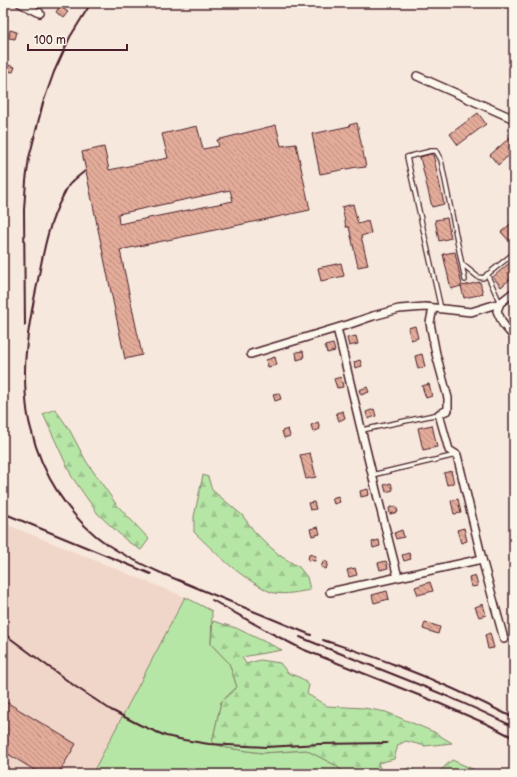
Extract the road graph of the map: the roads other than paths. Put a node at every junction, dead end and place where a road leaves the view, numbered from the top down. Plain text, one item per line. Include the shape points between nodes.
1 (20, 3) edge
2 (40, 13) dead end
3 (417, 76) dead end
4 (514, 119) edge
5 (514, 253) edge
6 (462, 264) junction
7 (487, 274) junction
8 (466, 280) dead end
9 (514, 292) edge
10 (500, 303) junction
11 (433, 308) junction
12 (441, 309) junction
13 (336, 328) junction
14 (514, 337) edge
15 (251, 354) dead end
16 (439, 414) junction
17 (362, 430) junction
18 (457, 455) junction
19 (372, 475) junction
20 (482, 559) junction
21 (398, 577) junction
22 (330, 592) dead end
23 (504, 639) dead end

1 - 2 street
3 - 4 street
5 - 7 lane
6 - 7 lane via 478,277 483,278
6 - 8 lane
6 - 12 lane via 441,160 436,151 407,156
7 - 10 lane
9 - 10 street
10 - 12 street via 472,312
10 - 14 street via 498,312
11 - 12 street
11 - 13 street via 399,309
11 - 16 street via 430,323 448,398 448,410
13 - 15 street
13 - 17 street
16 - 17 lane
16 - 18 street via 449,450
17 - 19 street
18 - 19 lane
18 - 20 street
19 - 21 street
20 - 21 street
20 - 23 street
21 - 22 street

